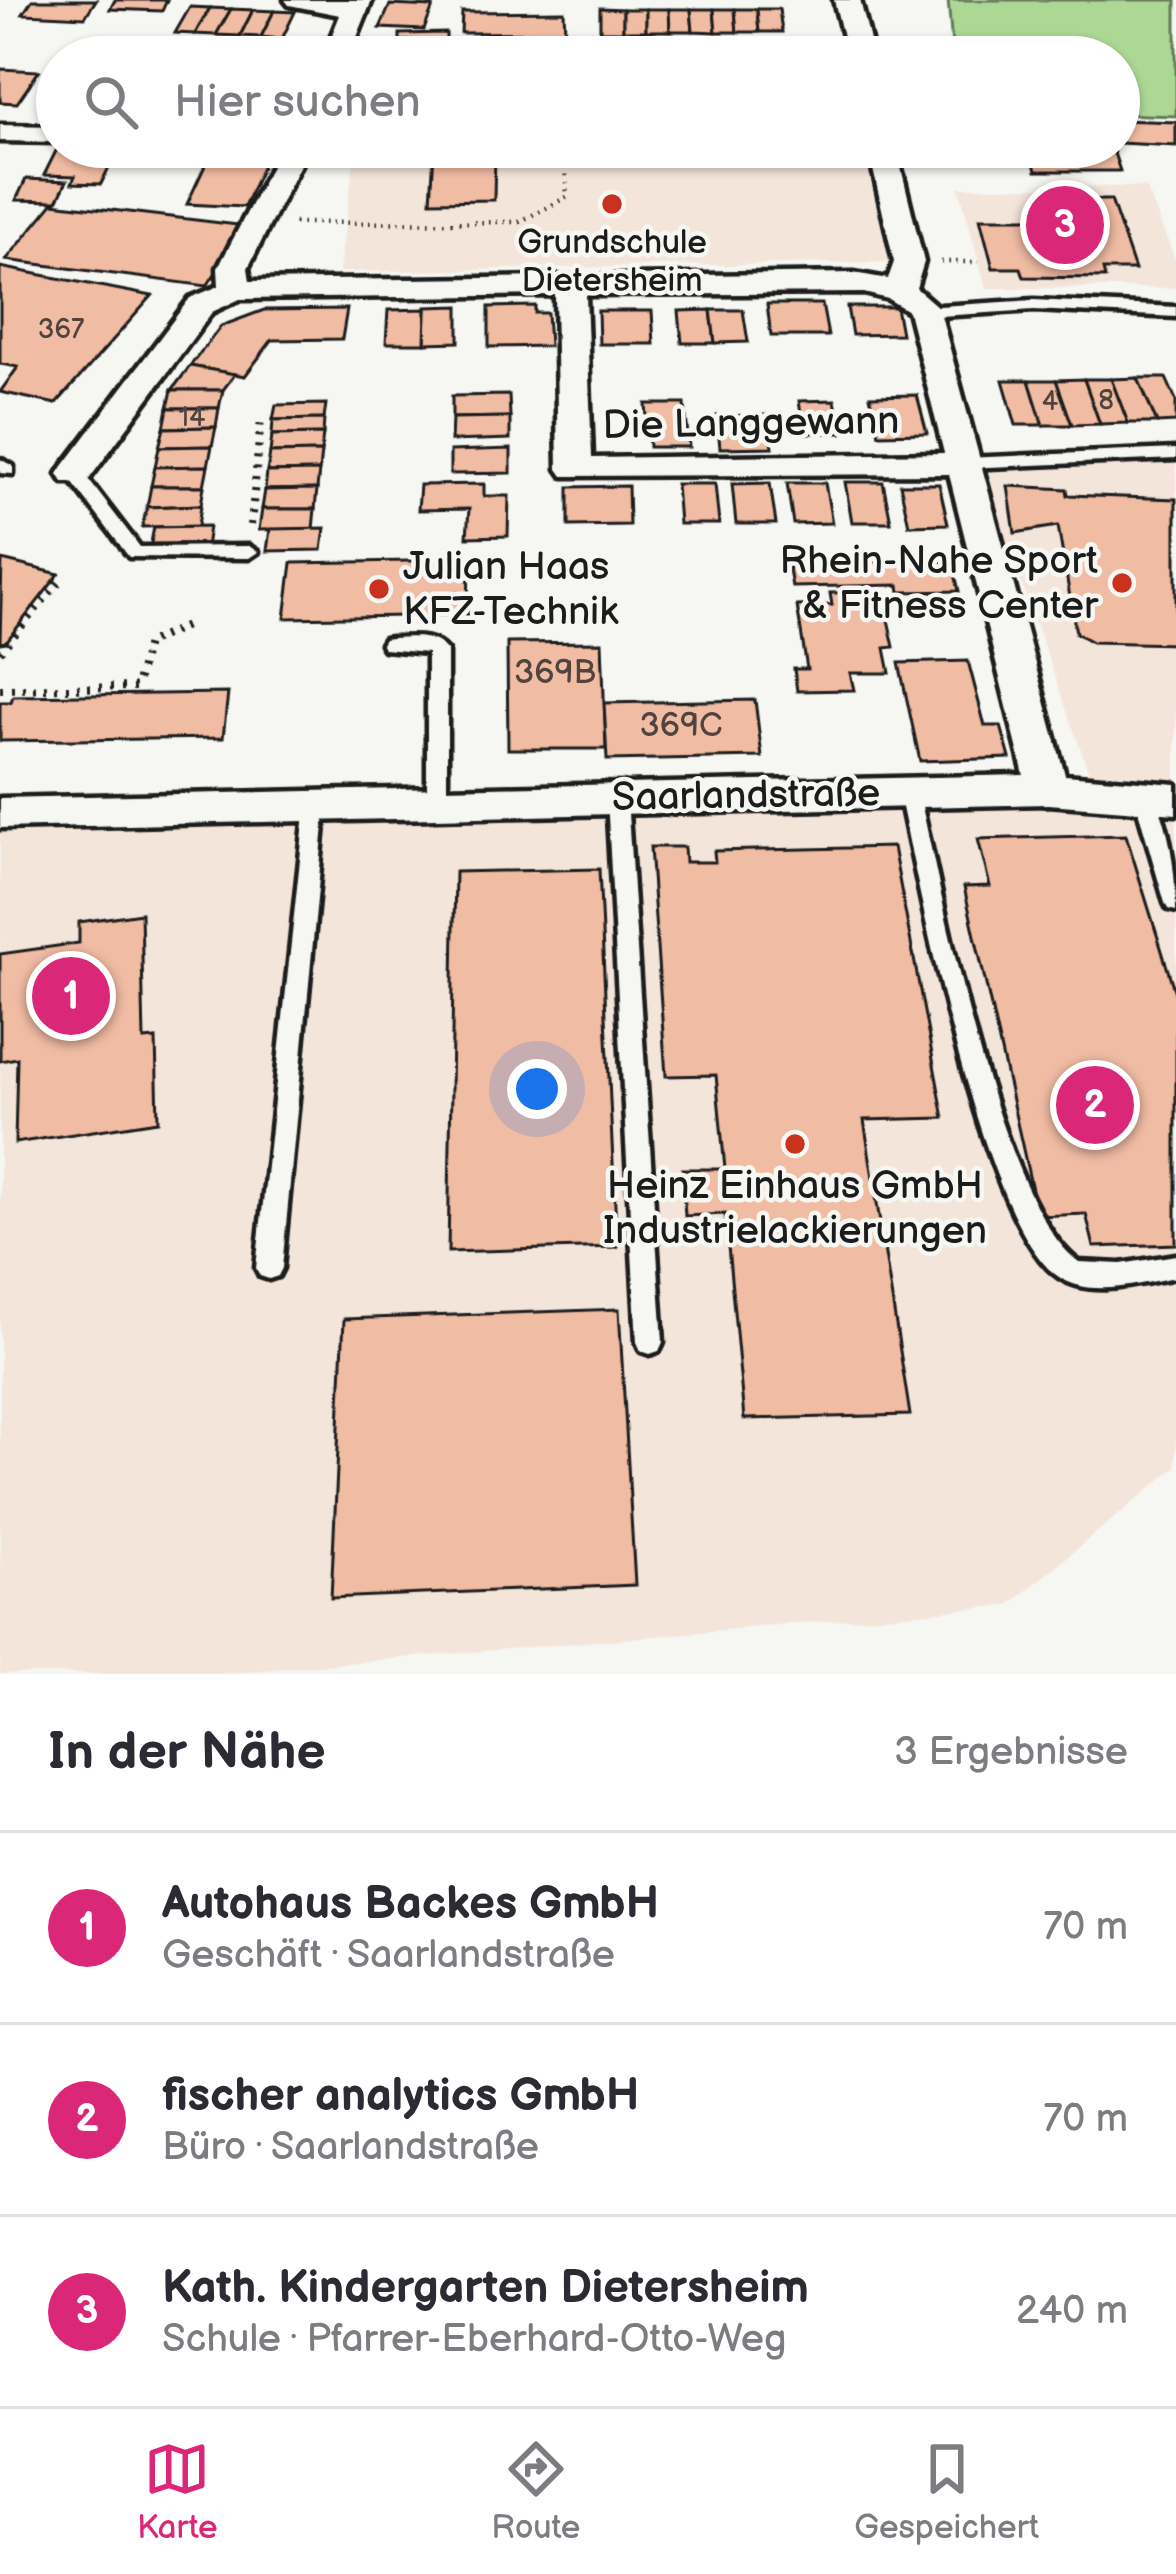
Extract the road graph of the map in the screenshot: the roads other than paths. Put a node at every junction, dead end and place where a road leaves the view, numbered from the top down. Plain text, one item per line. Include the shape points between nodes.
1 (298, 0) edge
2 (847, 0) edge
3 (357, 5) edge
4 (345, 36) edge
5 (856, 36) edge
6 (0, 134) edge
7 (36, 134) edge
8 (284, 168) edge
9 (889, 168) edge
10 (570, 288) junction
11 (235, 290) junction
12 (912, 302) junction
13 (1176, 313) edge
14 (1176, 454) edge
15 (964, 463) junction
16 (75, 474) joint
17 (249, 552) road end
18 (391, 644) dead end
19 (1048, 789) junction
20 (909, 793) junction
21 (1160, 797) edge
22 (617, 799) junction
23 (437, 802) junction
24 (316, 804) junction
25 (0, 813) edge
26 (1176, 904) edge
27 (1176, 1266) edge
28 (269, 1268) dead end
29 (650, 1342) dead end

1 - 3 street
2 - 5 street
3 - 4 street
6 - 7 street
8 - 11 street via 233,268
9 - 12 street, Die Langgewann
10 - 11 street
10 - 12 street via 854,282
10 - 15 street, Die Langgewann via 575,469
11 - 16 street via 201,305
12 - 13 lane
12 - 15 street, Die Langgewann
14 - 15 lane, Die Langgewann
15 - 19 street, Die Langgewann
16 - 17 lane via 135,554
18 - 23 lane via 437,651
19 - 20 street, Saarlandstraße
19 - 21 street, Saarlandstraße
20 - 22 street, Saarlandstraße
20 - 27 lane via 988,1112 1035,1231 1061,1267 1076,1274
21 - 26 lane
22 - 23 street, Saarlandstraße
22 - 29 lane
23 - 24 street, Saarlandstraße
24 - 25 street, Saarlandstraße
24 - 28 lane

